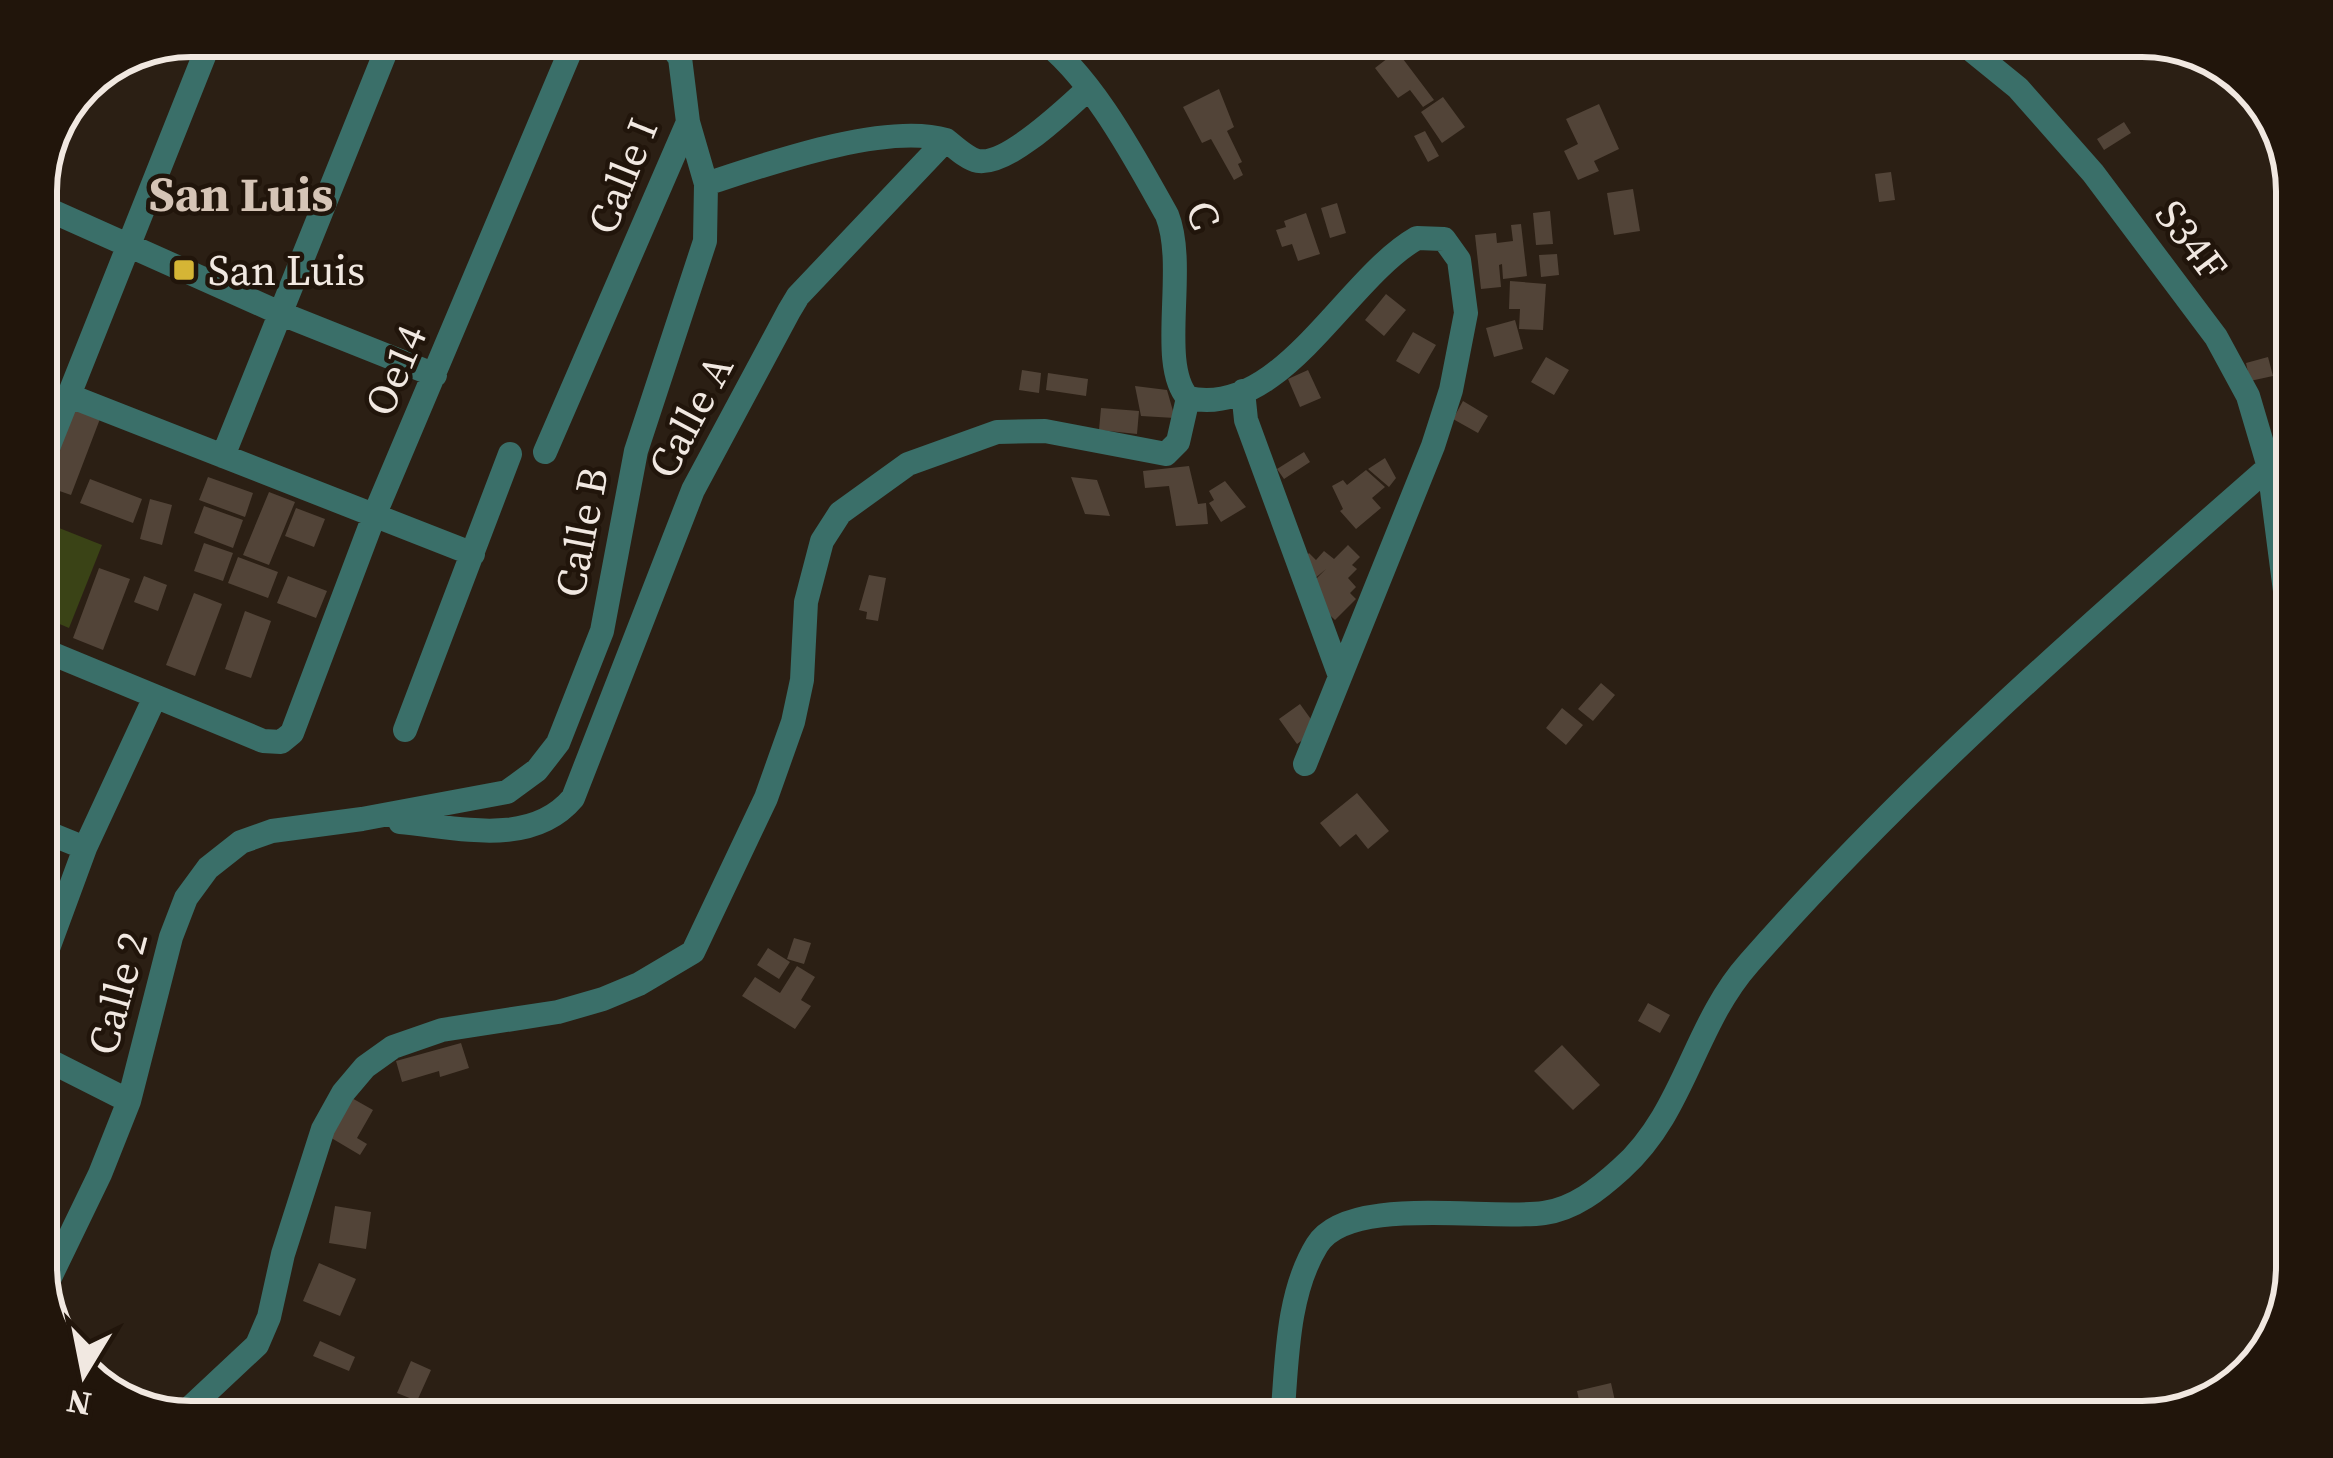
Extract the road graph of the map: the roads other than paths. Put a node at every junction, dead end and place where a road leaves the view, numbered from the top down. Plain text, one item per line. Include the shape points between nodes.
1 (204, 57) edge
2 (384, 57) edge
3 (568, 57) edge
4 (679, 57) edge
5 (1062, 57) edge
6 (1980, 57) edge
7 (1088, 88) junction
8 (688, 122) junction
9 (946, 140) junction
10 (706, 184) junction
11 (57, 214) edge
12 (128, 246) junction
13 (281, 314) junction
14 (435, 375) junction
15 (1243, 391) junction
16 (70, 396) junction
17 (1188, 398) junction
18 (57, 427) edge
19 (545, 452) dead end
20 (510, 454) dead end
21 (224, 456) junction
22 (2270, 467) junction
23 (2276, 515) edge
24 (374, 516) junction
25 (472, 554) junction
26 (57, 656) edge
27 (1340, 676) junction
28 (155, 697) junction
29 (405, 730) dead end
30 (1305, 764) dead end
31 (362, 819) junction
32 (57, 837) edge
33 (85, 848) junction
34 (57, 924) edge
35 (57, 1065) edge
36 (129, 1101) junction
37 (57, 1257) edge
38 (197, 1401) edge
39 (1284, 1401) edge

1 - 12 street
2 - 13 street
3 - 14 street, Oe14
4 - 8 street, Calle I
5 - 7 street, C
6 - 22 street, S34F via 2093,173 2216,337 2248,397
7 - 9 street via 994,159 973,160
7 - 17 street, C via 1175,236 1174,363
8 - 10 street, Calle B
8 - 19 street, Calle I
9 - 10 street via 888,136
9 - 31 street, Calle A via 789,311 693,490 583,779 564,808 549,821 510,831
10 - 31 street, Calle B via 705,241 636,451 602,631 558,742 507,792
11 - 12 street
12 - 13 street
12 - 16 street
13 - 14 street
13 - 21 street
14 - 24 street, Oe14
15 - 17 street via 1214,401
15 - 27 street via 1246,420
15 - 27 street via 1279,374 1353,290 1408,243 1435,237 1453,249 1466,313 1450,390
16 - 18 street
16 - 21 street
17 - 38 street via 1178,442 1166,454 1045,431 997,432 908,464 840,513 822,541 806,602 794,722 693,952 603,999 428,1034 365,1067 323,1129 257,1345
20 - 25 street
21 - 24 street
22 - 23 street, S34F
22 - 39 street via 2086,628 1750,961 1711,1014 1671,1108 1621,1170 1580,1202 1547,1213 1364,1216 1329,1231 1304,1272
24 - 25 street
24 - 28 street, Oe14 via 292,733 263,741
25 - 29 street
26 - 28 street
27 - 30 street
28 - 33 street
31 - 36 street, Calle 2 via 272,831 208,868 171,937
32 - 33 street
33 - 34 street
35 - 36 street
36 - 37 street, Calle 2

